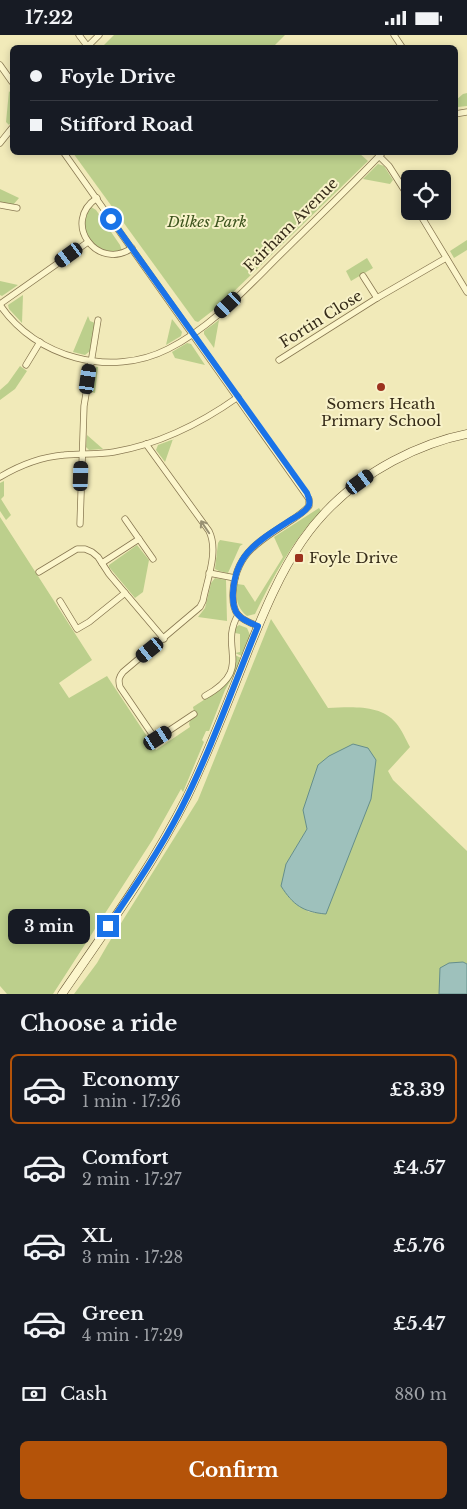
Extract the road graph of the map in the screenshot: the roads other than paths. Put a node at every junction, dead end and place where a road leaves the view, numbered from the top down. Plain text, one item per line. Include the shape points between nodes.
1 (99, 35) edge
2 (89, 45) edge
3 (0, 65) edge
4 (10, 79) edge
5 (10, 130) edge
6 (0, 143) edge
7 (65, 155) edge
8 (380, 155) edge
9 (382, 155) edge
10 (401, 185) edge
11 (97, 198) junction
12 (0, 205) edge
13 (17, 208) dead end
14 (423, 220) edge
15 (88, 242) junction
16 (132, 248) junction
17 (446, 258) junction
18 (363, 276) dead end
19 (467, 292) edge
20 (377, 298) junction
21 (0, 305) edge
22 (98, 320) dead end
23 (193, 333) junction
24 (40, 342) junction
25 (279, 360) dead end
26 (91, 361) junction
27 (26, 365) dead end
28 (238, 397) junction
29 (467, 434) edge
30 (146, 444) junction
31 (82, 454) junction
32 (0, 477) edge
33 (125, 519) dead end
34 (80, 524) dead end
35 (139, 539) junction
36 (153, 559) dead end
37 (102, 563) junction
38 (39, 572) dead end
39 (209, 573) junction
40 (235, 578) junction
41 (125, 593) junction
42 (60, 601) dead end
43 (238, 615) junction
44 (258, 626) junction
45 (164, 639) junction
46 (205, 696) dead end
47 (194, 715) dead end
48 (62, 994) edge

1 - 2 street
3 - 4 street
5 - 6 street
7 - 11 street
8 - 23 street, Fairham Avenue via 236,297
9 - 10 street
11 - 15 street via 86,209 82,220
11 - 16 street
12 - 13 street
14 - 17 street
15 - 16 street via 108,254
15 - 21 street
16 - 23 street
17 - 19 street
17 - 20 street, Fortin Close
18 - 20 street, Fortin Close
20 - 25 street, Fortin Close
21 - 24 street, Fairham Avenue via 20,327
22 - 26 street
23 - 26 street, Fairham Avenue via 142,359 114,363
23 - 28 street
24 - 26 street, Fairham Avenue via 69,357
24 - 27 street
26 - 31 street via 84,406
28 - 30 street via 189,428
28 - 40 street via 307,493 309,506 250,549
29 - 44 main road via 429,445 388,464 360,482 329,509 291,556
30 - 31 street via 114,452
39 -> 30 street via 212,536
31 - 32 street via 42,459
31 - 34 street
33 - 35 street
35 - 36 street
35 - 37 street
37 - 38 street via 92,552 77,549
37 - 41 street
39 - 40 street
39 - 45 street via 200,607
40 - 43 street via 233,607
41 - 42 street via 77,629
41 - 45 street
43 - 44 street
43 - 46 street via 232,625 232,672 225,682
44 - 48 main road via 180,810 147,869
45 - 47 street via 119,677 120,687 154,737 158,738

